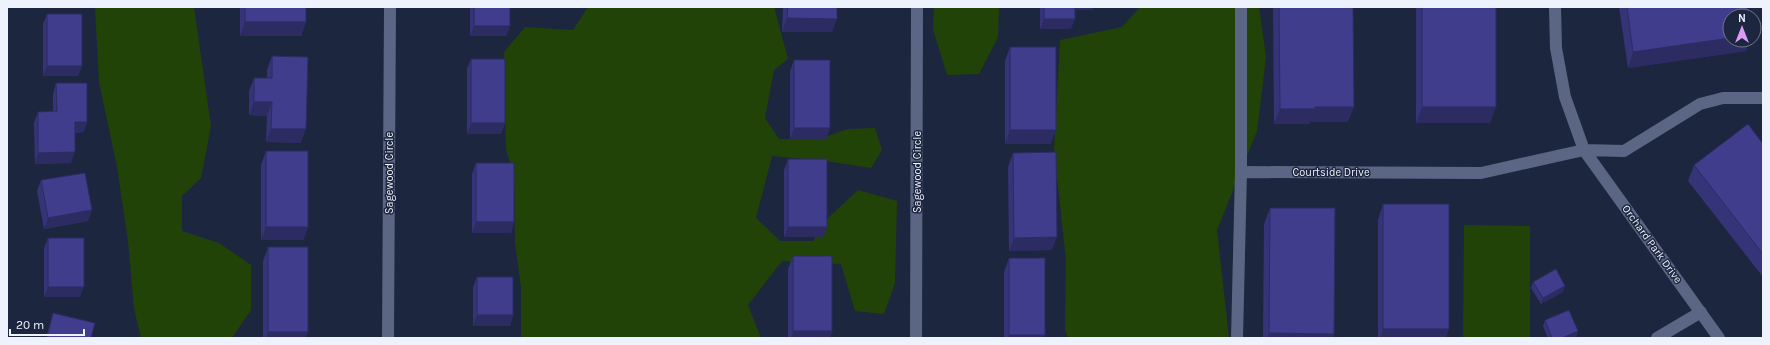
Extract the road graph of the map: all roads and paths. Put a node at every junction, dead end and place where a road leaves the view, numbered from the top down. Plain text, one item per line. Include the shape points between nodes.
1 (390, 7) edge
2 (918, 7) edge
3 (1241, 7) edge
4 (1555, 7) edge
5 (1763, 98) edge
6 (1584, 150) junction
7 (1241, 172) junction
8 (1701, 312) junction
9 (388, 338) edge
10 (916, 338) edge
11 (1237, 338) edge
12 (1657, 338) edge
13 (1719, 338) edge

1 - 9 street, Sagewood Circle
2 - 10 street, Sagewood Circle
3 - 7 street
4 - 6 street, Orchard Park Drive via 1556,48 1565,97
5 - 6 street, Courtside Drive via 1724,98 1700,104 1624,151
6 - 7 street, Courtside Drive via 1480,173
6 - 8 street, Orchard Park Drive
7 - 11 street
8 - 12 street
8 - 13 street, Orchard Park Drive

